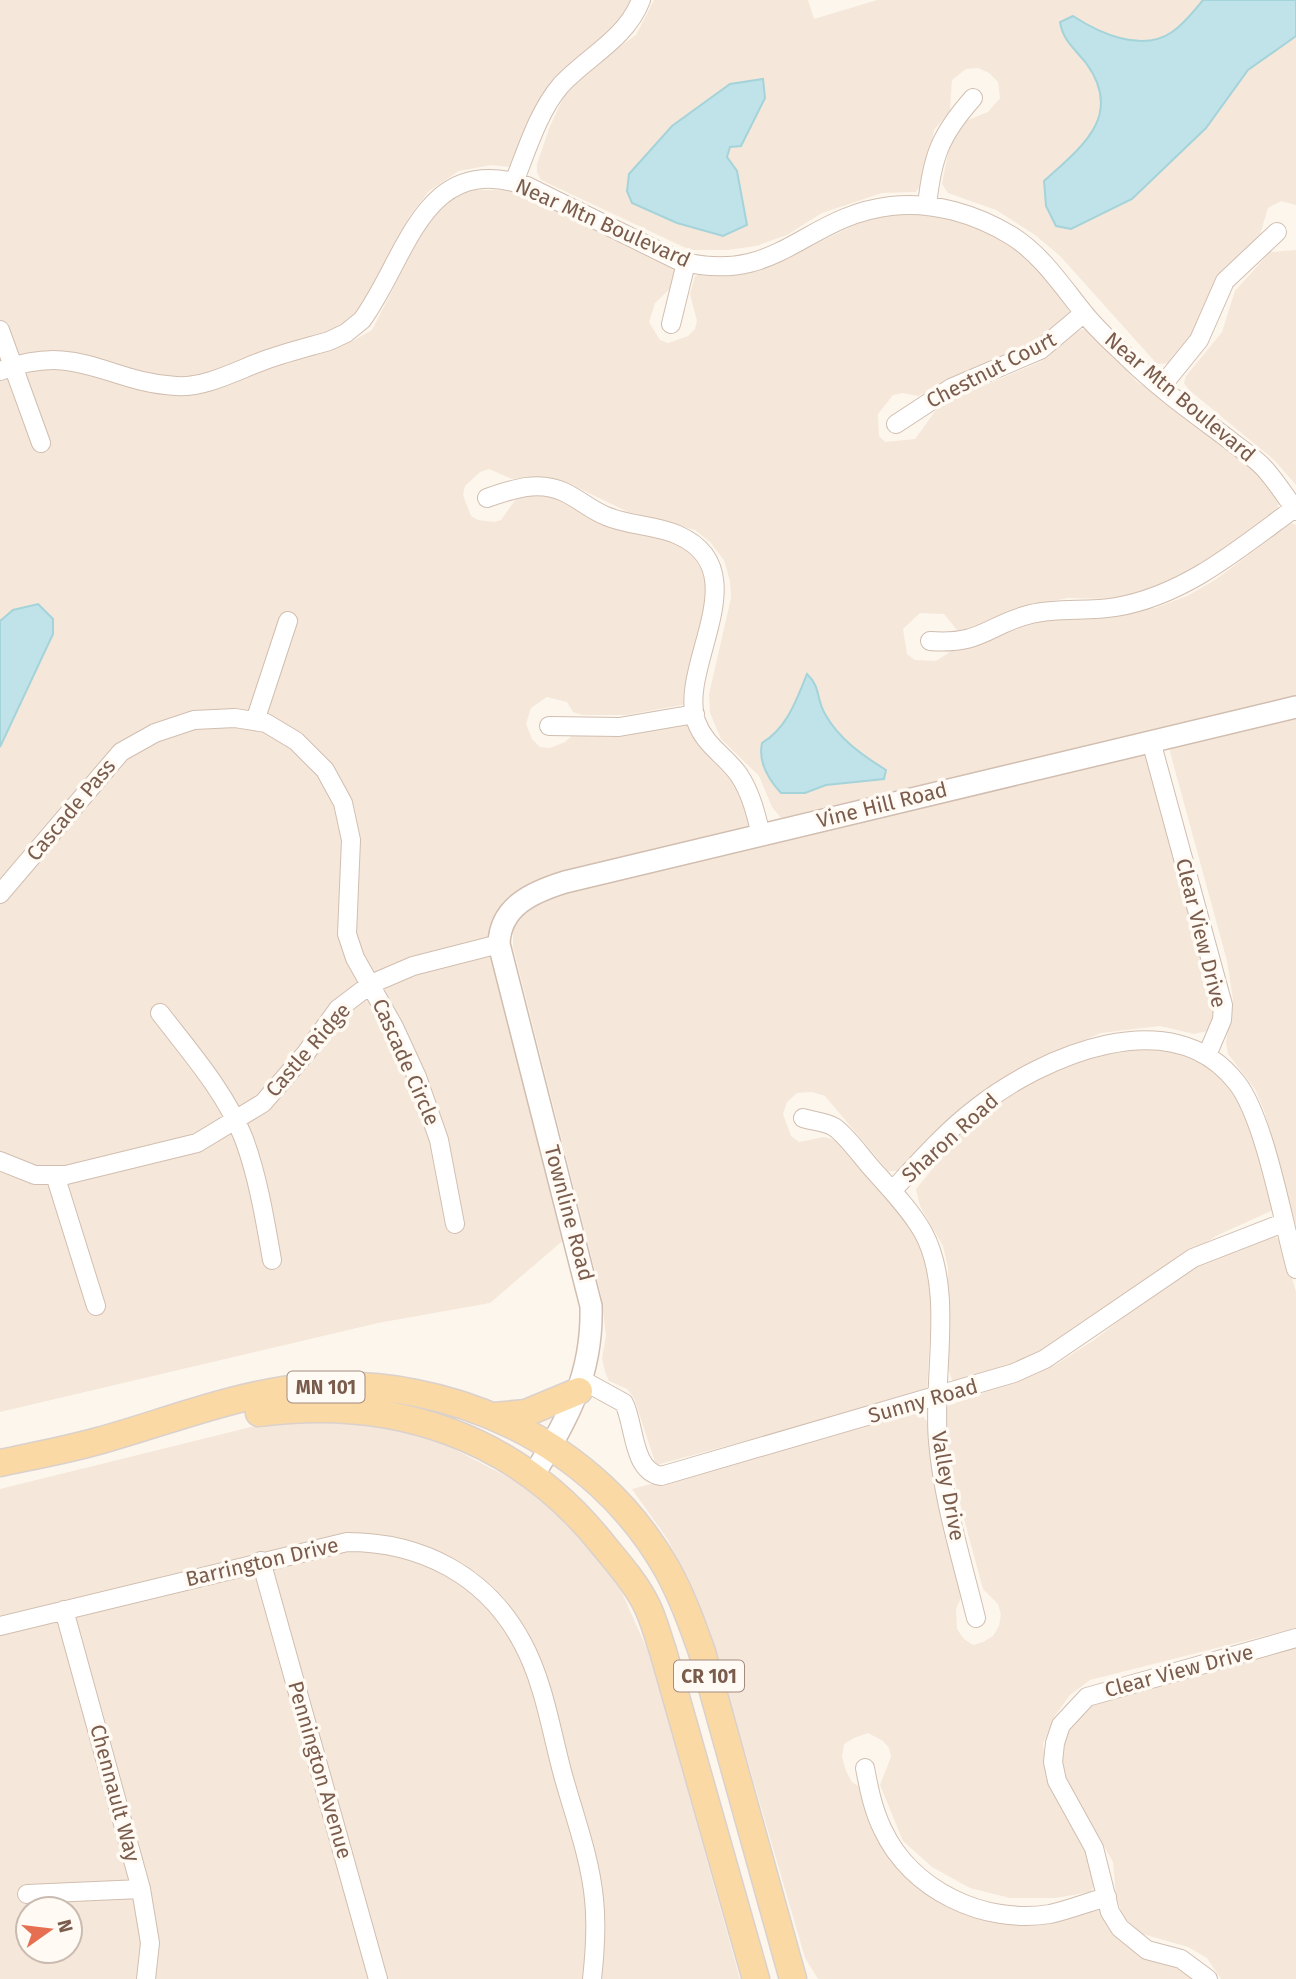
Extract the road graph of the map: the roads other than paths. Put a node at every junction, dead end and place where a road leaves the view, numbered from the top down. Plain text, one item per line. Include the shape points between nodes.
1 (641, 0) edge
2 (973, 98) dead end
3 (514, 182) junction
4 (927, 206) junction
5 (1277, 232) dead end
6 (686, 263) junction
7 (1084, 313) junction
8 (671, 324) dead end
9 (0, 330) edge
10 (7, 369) edge
11 (1161, 387) junction
12 (896, 424) dead end
13 (41, 443) dead end
14 (487, 498) dead end
15 (1295, 509) edge
16 (288, 621) dead end
17 (930, 641) dead end
18 (1296, 706) edge
19 (695, 714) junction
20 (256, 721) junction
21 (549, 726) dead end
22 (1151, 741) junction
23 (761, 835) junction
24 (0, 894) edge
25 (499, 944) junction
26 (371, 984) junction
27 (160, 1013) dead end
28 (1207, 1055) junction
29 (803, 1118) dead end
30 (235, 1122) junction
31 (0, 1161) edge
32 (55, 1175) junction
33 (892, 1191) junction
34 (1283, 1223) junction
35 (455, 1224) dead end
36 (272, 1261) dead end
37 (1296, 1269) edge
38 (96, 1306) dead end
39 (582, 1386) junction
40 (935, 1398) junction
41 (494, 1416) junction
42 (96, 1442) junction
43 (552, 1446) junction
44 (0, 1463) edge
45 (534, 1476) junction
46 (261, 1561) junction
47 (64, 1610) junction
48 (976, 1618) dead end
49 (0, 1626) edge
50 (1296, 1638) edge
51 (865, 1768) dead end
52 (141, 1889) junction
53 (27, 1894) dead end
54 (1107, 1897) junction
55 (785, 1951) junction
56 (146, 1979) edge
57 (378, 1979) edge
58 (592, 1979) edge
59 (753, 1979) edge
60 (793, 1979) edge
61 (799, 1979) edge
62 (1208, 1979) edge

1 - 3 street via 624,30 559,88 542,114
2 - 4 street via 942,136 934,155
3 - 6 street, Near Mtn Boulevard
3 - 10 street, Near Mtn Boulevard via 485,179 463,183 428,206 374,304 362,320 329,341 207,382 178,386 53,359
4 - 6 street, Near Mtn Boulevard via 860,212 755,263 729,268
4 - 7 street, Near Mtn Boulevard via 955,210 1013,237 1038,257
5 - 11 street via 1225,281 1199,340
6 - 8 street
7 - 11 street, Near Mtn Boulevard
7 - 12 street, Chestnut Court via 1040,350 951,388
9 - 10 street
10 - 13 street
11 - 15 street, Near Mtn Boulevard via 1264,467
14 - 19 street via 528,486 562,491 604,516 677,534 705,556 715,587
15 - 17 street via 1178,589 1113,607 1049,609 1020,616 964,642
16 - 20 street
18 - 22 street, Vine Hill Road
19 - 21 street via 619,727
19 - 23 street via 703,737 748,792
20 - 24 street, Cascade Pass via 194,720 155,733 121,752
20 - 26 street, Cascade Pass via 296,741 325,770 343,803 351,840 347,934
22 - 23 street, Vine Hill Road
22 - 28 street, Clear View Drive via 1223,1005 1222,1020
23 - 25 street, Vine Hill Road via 542,889 510,911
25 - 26 street, Castle Ridge via 413,966
25 - 39 street, Townline Road via 589,1286 592,1343
26 - 30 street, Castle Ridge via 338,1009 263,1103
26 - 35 street, Cascade Circle via 417,1077 439,1140
27 - 30 street
28 - 33 street, Sharon Road via 1163,1039 1139,1039 1053,1063 974,1109
28 - 34 street via 1224,1069 1249,1103
29 - 33 street, Valley Drive via 834,1127
30 - 32 street, Castle Ridge via 197,1143
30 - 36 street via 263,1208
31 - 32 street, Castle Ridge via 35,1175
32 - 38 street
33 - 40 street, Valley Drive via 923,1231 939,1278
34 - 37 street
34 - 40 street, Sunny Road via 1193,1258 1045,1359
39 - 40 street, Sunny Road via 624,1403 641,1462 650,1473 661,1476
39 - 41 main road via 526,1413
39 - 43 street, Townline Road
40 - 48 street, Valley Drive via 945,1490
41 - 42 main road, MN 101 via 411,1390 371,1385 310,1387 216,1406
41 - 43 main road, MN 101
42 - 44 main road, MN 101
42 - 45 main road, MN 101 via 297,1408 353,1410 430,1424 473,1441
43 - 45 street, Townline Road
43 - 55 main road, CR 101 via 628,1515 666,1569 687,1611
45 - 59 main road, CR 101 / CR 101 via 590,1528 648,1606
46 - 47 street, Barrington Drive
46 - 57 street, Pennington Avenue
46 - 58 street, Barrington Drive via 346,1542 377,1542 436,1558 462,1574 506,1616 534,1671 587,1864 595,1918
47 - 49 street, Barrington Drive
47 - 52 street, Chennault Way
50 - 54 street, Clear View Drive via 1105,1690 1087,1697 1067,1717 1055,1743 1057,1781 1094,1847
51 - 54 street via 883,1831 898,1854 940,1892 993,1914 1021,1916 1050,1914
52 - 53 street
52 - 56 street, Chennault Way via 150,1943
54 - 62 street, Clear View Drive via 1110,1912 1132,1940 1147,1950 1181,1959
55 - 60 main road, CR 101
55 - 61 main road, CR 101

